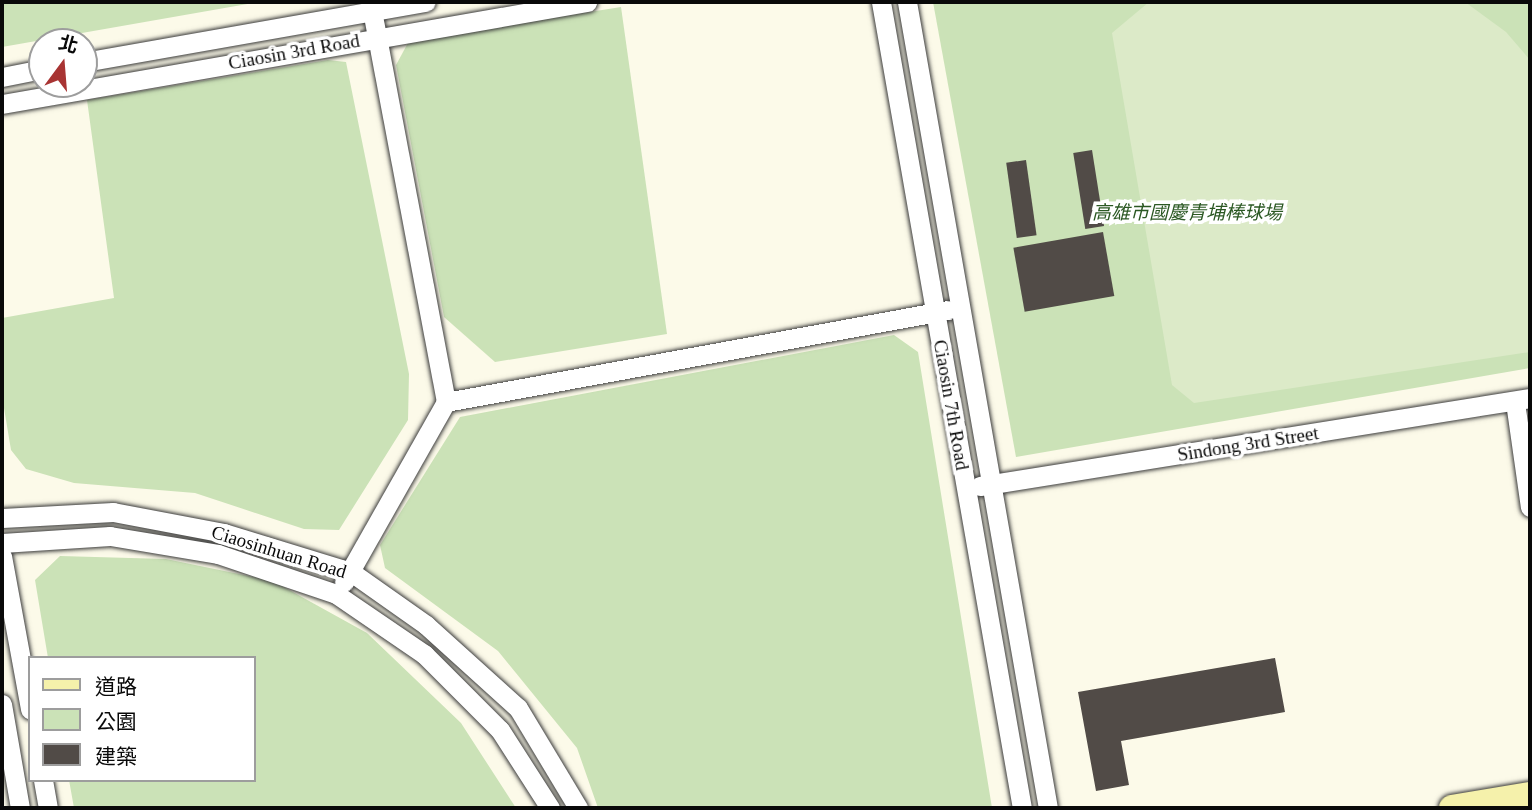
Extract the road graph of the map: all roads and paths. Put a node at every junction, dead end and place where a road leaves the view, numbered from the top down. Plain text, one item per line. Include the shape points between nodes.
1 (426, 2) edge
2 (587, 2) edge
3 (881, 2) edge
4 (907, 2) edge
5 (372, 11) junction
6 (377, 38) junction
7 (98, 60) edge
8 (28, 72) edge
9 (2, 77) edge
10 (2, 104) edge
11 (960, 308) junction
12 (935, 312) junction
13 (1522, 400) edge
14 (446, 402) junction
15 (991, 485) junction
16 (965, 488) junction
17 (1530, 508) edge
18 (2, 518) edge
19 (2, 543) edge
20 (2, 556) edge
21 (351, 572) junction
22 (336, 594) junction
23 (28, 698) edge
24 (2, 704) edge
25 (43, 782) edge
26 (1530, 794) edge
27 (20, 808) edge
28 (48, 808) edge
29 (550, 808) edge
30 (578, 808) edge
31 (1021, 808) edge
32 (1048, 808) edge
33 (1452, 808) edge

1 - 5 street, Ciaosin 3rd Road
2 - 6 street, Ciaosin 3rd Road
3 - 12 street, Ciaosin 7th Road
4 - 11 street, Ciaosin 7th Road
5 - 6 street
5 - 7 street, Ciaosin 3rd Road
6 - 10 street, Ciaosin 3rd Road
6 - 14 street
8 - 9 street
11 - 12 street
11 - 15 street, Ciaosin 7th Road
12 - 14 street
12 - 16 street, Ciaosin 7th Road
13 - 15 street, Sindong 3rd Street
13 - 17 street
14 - 21 street
15 - 16 street, Sindong 3rd Street
15 - 32 street, Ciaosin 7th Road
16 - 31 street, Ciaosin 7th Road
18 - 21 street, Ciaosinhuan Road via 113,512 224,533
19 - 22 street, Ciaosinhuan Road via 110,536 218,554
20 - 23 street
21 - 22 street
21 - 30 street, Ciaosinhuan Road via 426,625 518,708
22 - 29 street, Ciaosinhuan Road via 424,654 500,730
24 - 27 street
25 - 28 street
26 - 33 street

